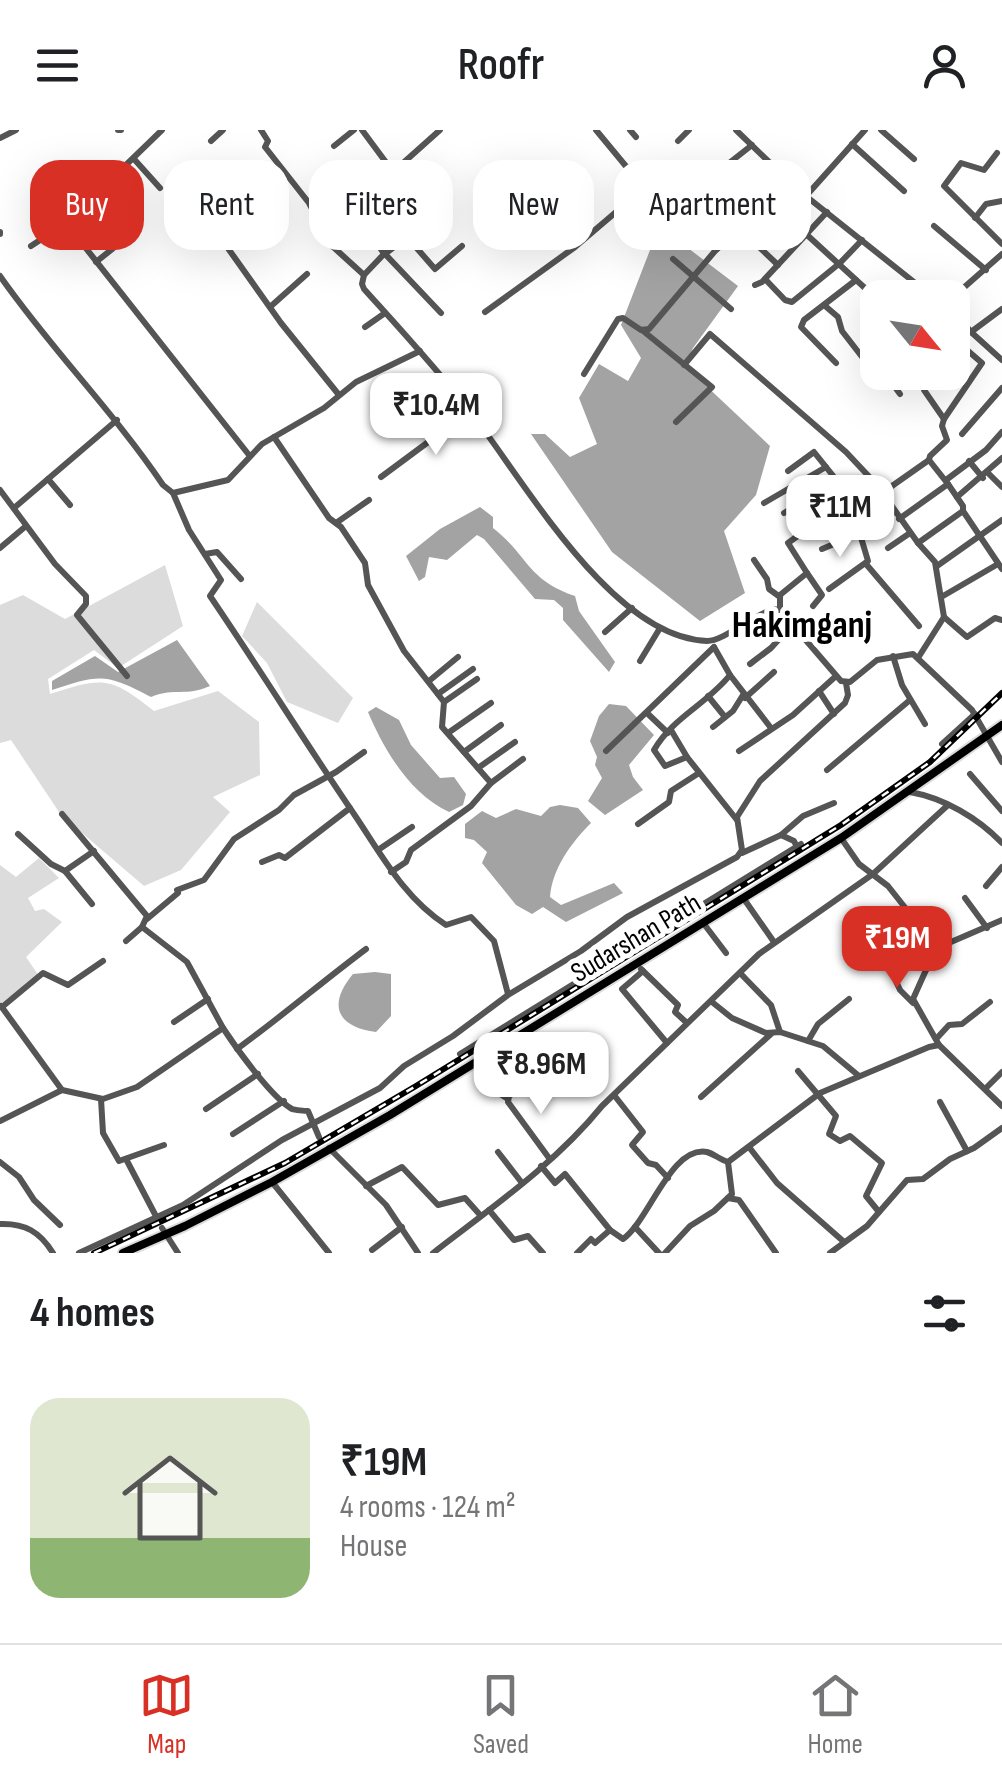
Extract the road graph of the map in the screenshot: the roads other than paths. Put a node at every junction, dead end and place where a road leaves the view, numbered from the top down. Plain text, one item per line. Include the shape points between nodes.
1 (16, 130) edge
2 (162, 130) edge
3 (223, 130) edge
4 (261, 130) edge
5 (354, 130) edge
6 (362, 130) edge
7 (440, 130) edge
8 (596, 130) edge
9 (630, 130) edge
10 (690, 130) edge
11 (736, 130) edge
12 (865, 130) edge
13 (881, 130) edge
14 (636, 137) dead end
15 (0, 138) edge
16 (211, 141) dead end
17 (678, 141) dead end
18 (852, 144) junction
19 (334, 146) dead end
20 (752, 146) junction
21 (997, 153) dead end
22 (134, 158) joint
23 (914, 159) dead end
24 (384, 160) edge
25 (406, 160) edge
26 (621, 160) edge
27 (734, 160) edge
28 (766, 160) edge
29 (160, 188) dead end
30 (811, 190) edge
31 (904, 191) dead end
32 (811, 200) edge
33 (1002, 200) edge
34 (827, 212) junction
35 (614, 215) edge
36 (976, 218) junction
37 (934, 226) dead end
38 (811, 229) edge
39 (811, 238) edge
40 (862, 240) junction
41 (1002, 244) edge
42 (462, 246) dead end
43 (87, 250) edge
44 (111, 250) edge
45 (229, 250) edge
46 (381, 250) edge
47 (716, 250) edge
48 (763, 250) edge
49 (791, 250) edge
50 (384, 254) junction
51 (1002, 254) edge
52 (673, 258) dead end
53 (96, 262) junction
54 (840, 263) junction
55 (778, 264) junction
56 (986, 270) junction
57 (307, 274) dead end
58 (364, 275) junction
59 (0, 276) edge
60 (693, 276) junction
61 (765, 279) junction
62 (856, 280) junction
63 (912, 280) edge
64 (970, 283) edge
65 (860, 284) edge
66 (755, 285) dead end
67 (824, 305) junction
68 (270, 307) junction
69 (731, 309) dead end
70 (1002, 309) edge
71 (485, 312) dead end
72 (385, 313) junction
73 (441, 313) dead end
74 (365, 327) dead end
75 (640, 330) junction
76 (971, 332) joint
77 (420, 351) junction
78 (970, 354) edge
79 (860, 355) edge
80 (1002, 360) edge
81 (836, 363) dead end
82 (684, 365) junction
83 (584, 374) dead end
84 (970, 380) edge
85 (1002, 388) edge
86 (897, 390) edge
87 (924, 390) edge
88 (963, 390) edge
89 (339, 394) junction
90 (900, 394) dead end
91 (470, 411) junction
92 (944, 419) junction
93 (117, 420) junction
94 (676, 422) dead end
95 (1002, 432) edge
96 (962, 434) dead end
97 (274, 437) junction
98 (250, 455) junction
99 (1002, 458) edge
100 (930, 460) junction
101 (969, 461) junction
102 (826, 467) junction
103 (788, 471) dead end
104 (380, 476) dead end
105 (985, 476) junction
106 (48, 479) junction
107 (836, 482) junction
108 (947, 482) junction
109 (1001, 484) edge
110 (879, 489) junction
111 (0, 490) edge
112 (173, 493) junction
113 (957, 497) junction
114 (370, 500) dead end
115 (854, 502) junction
116 (764, 503) dead end
117 (70, 505) dead end
118 (14, 508) junction
119 (963, 511) junction
120 (784, 512) dead end
121 (897, 515) junction
122 (336, 523) junction
123 (1001, 523) edge
124 (26, 526) junction
125 (910, 533) junction
126 (860, 534) junction
127 (980, 536) junction
128 (918, 543) junction
129 (0, 548) edge
130 (888, 548) dead end
131 (822, 549) dead end
132 (205, 554) junction
133 (754, 560) dead end
134 (866, 564) junction
135 (937, 566) junction
136 (1000, 566) edge
137 (807, 573) junction
138 (241, 579) dead end
139 (829, 589) dead end
140 (780, 597) junction
141 (942, 597) junction
142 (813, 606) dead end
143 (632, 608) junction
144 (780, 610) junction
145 (944, 617) junction
146 (1002, 620) edge
147 (792, 625) junction
148 (919, 626) dead end
149 (660, 628) junction
150 (605, 632) dead end
151 (714, 644) junction
152 (893, 656) junction
153 (458, 657) dead end
154 (918, 658) junction
155 (640, 661) dead end
156 (750, 664) dead end
157 (473, 670) dead end
158 (774, 672) dead end
159 (730, 675) junction
160 (128, 676) dead end
161 (836, 676) junction
162 (478, 679) dead end
163 (428, 681) junction
164 (846, 683) junction
165 (819, 692) junction
166 (438, 694) junction
167 (708, 696) junction
168 (744, 696) junction
169 (910, 700) junction
170 (444, 702) junction
171 (491, 703) dead end
172 (647, 712) junction
173 (834, 714) junction
174 (975, 714) junction
175 (725, 717) junction
176 (925, 724) dead end
177 (501, 725) dead end
178 (1002, 725) edge
179 (713, 727) dead end
180 (771, 728) junction
181 (670, 731) junction
182 (448, 733) junction
183 (987, 735) junction
184 (515, 742) dead end
185 (942, 744) dead end
186 (739, 751) dead end
187 (364, 752) dead end
188 (464, 752) junction
189 (606, 752) dead end
190 (687, 757) junction
191 (523, 759) dead end
192 (1002, 762) edge
193 (478, 768) junction
194 (827, 770) dead end
195 (699, 772) junction
196 (970, 774) dead end
197 (326, 776) junction
198 (929, 779) junction
199 (491, 783) junction
200 (910, 792) junction
201 (929, 795) junction
202 (834, 802) dead end
203 (948, 805) junction
204 (350, 808) junction
205 (1002, 811) edge
206 (62, 814) dead end
207 (736, 820) junction
208 (638, 824) dead end
209 (412, 827) dead end
210 (18, 834) dead end
211 (781, 835) junction
212 (841, 838) junction
213 (1002, 843) edge
214 (378, 850) junction
215 (94, 851) junction
216 (742, 853) junction
217 (262, 862) dead end
218 (1002, 866) edge
219 (65, 870) junction
220 (391, 872) junction
221 (872, 874) junction
222 (986, 886) dead end
223 (965, 898) dead end
224 (744, 899) junction
225 (92, 904) dead end
226 (147, 919) junction
227 (1002, 920) edge
228 (704, 924) junction
229 (142, 927) junction
230 (987, 928) junction
231 (126, 941) dead end
232 (774, 942) junction
233 (948, 946) junction
234 (366, 949) dead end
235 (726, 953) dead end
236 (883, 953) dead end
237 (103, 961) dead end
238 (640, 968) junction
239 (740, 973) junction
240 (627, 976) junction
241 (508, 994) junction
242 (208, 999) junction
243 (849, 999) dead end
244 (712, 1002) junction
245 (990, 1002) dead end
246 (914, 1003) junction
247 (1, 1006) edge
248 (174, 1022) dead end
249 (688, 1023) junction
250 (223, 1028) junction
251 (776, 1032) junction
252 (808, 1041) junction
253 (938, 1042) junction
254 (667, 1044) junction
255 (236, 1049) junction
256 (460, 1054) dead end
257 (482, 1059) junction
258 (798, 1071) dead end
259 (1002, 1072) edge
260 (258, 1074) junction
261 (859, 1076) junction
262 (536, 1077) dead end
263 (985, 1089) junction
264 (62, 1090) junction
265 (820, 1093) junction
266 (614, 1094) junction
267 (702, 1096) dead end
268 (508, 1099) junction
269 (101, 1100) junction
270 (284, 1101) junction
271 (940, 1102) dead end
272 (1002, 1106) edge
273 (206, 1109) dead end
274 (0, 1121) edge
275 (314, 1123) junction
276 (1002, 1128) edge
277 (233, 1134) dead end
278 (319, 1137) dead end
279 (164, 1145) dead end
280 (748, 1147) junction
281 (329, 1148) junction
282 (498, 1152) dead end
283 (967, 1152) junction
284 (549, 1158) junction
285 (126, 1160) junction
286 (730, 1160) junction
287 (0, 1162) edge
288 (541, 1166) junction
289 (668, 1178) junction
290 (272, 1182) junction
291 (523, 1183) junction
292 (366, 1186) junction
293 (728, 1198) junction
294 (489, 1210) junction
295 (879, 1212) junction
296 (481, 1216) junction
297 (0, 1224) edge
298 (60, 1225) dead end
299 (161, 1225) junction
300 (402, 1227) junction
301 (635, 1227) junction
302 (610, 1230) junction
303 (843, 1241) junction
304 (372, 1250) dead end
305 (127, 1252) edge
306 (53, 1253) edge
307 (79, 1253) edge
308 (178, 1253) edge
309 (329, 1253) edge
310 (418, 1253) edge
311 (433, 1253) edge
312 (543, 1253) edge
313 (576, 1253) edge
314 (662, 1253) edge
315 (776, 1253) edge
316 (830, 1253) edge

1 - 15 street
2 - 22 street
3 - 16 street
4 - 58 street via 326,237
5 - 19 street
6 - 24 street
7 - 25 street
8 - 26 street
9 - 14 street
10 - 17 street
11 - 20 street
12 - 18 street
13 - 23 street
18 - 30 street
18 - 31 street
20 - 27 street
20 - 28 street
21 - 36 street via 984,170 961,163 945,183
22 - 29 street
32 - 34 street
33 - 36 street via 986,204
34 - 38 street
34 - 40 street
35 - 71 street
36 - 41 street
37 - 56 street
39 - 54 street
40 - 54 street
40 - 63 street
42 - 50 street via 435,269 407,236
43 - 53 street
44 - 53 street
45 - 68 street
46 - 50 street
47 - 60 street
48 - 55 street
49 - 55 street
50 - 58 street
50 - 73 street
51 - 56 street
52 - 60 street
53 - 98 street
54 - 61 street via 792,302
54 - 62 street
55 - 61 street
56 - 64 street
57 - 68 street
58 - 72 street via 364,289
59 - 93 street
60 - 69 street
60 - 75 street via 652,327
61 - 66 street
62 - 65 street
62 - 67 street
67 - 79 street
67 - 81 street via 801,327
68 - 89 street
70 - 76 street
72 - 74 street
72 - 77 street
75 - 82 street
75 - 83 street via 618,319
76 - 80 street
77 - 89 street
77 - 91 street
78 - 84 street via 982,362
82 - 94 street via 712,390
82 - 110 street via 710,334
85 - 96 street
86 - 90 street
87 - 92 street
88 - 92 street
89 - 97 street
91 - 104 street
91 - 143 street via 577,558
92 - 100 street via 948,437
93 - 106 street
93 - 112 street
95 - 101 street
97 - 98 street
97 - 122 street
98 - 112 street via 228,480
99 - 105 street
100 - 108 street
100 - 110 street
101 - 105 street
101 - 108 street
102 - 103 street via 812,452
102 - 107 street
102 - 116 street
105 - 109 street
105 - 113 street
106 - 117 street
106 - 118 street
107 - 115 street
107 - 120 street
108 - 113 street
108 - 121 street
110 - 115 street
110 - 121 street
111 - 118 street
112 - 132 street
113 - 119 street
114 - 122 street
115 - 137 street via 788,543
118 - 124 street
119 - 127 street
119 - 128 street
121 - 125 street
121 - 126 street
122 - 163 street via 368,567 368,585 404,651
123 - 127 street
124 - 129 street
124 - 160 street via 86,596 77,615
125 - 128 street
125 - 130 street
126 - 131 street
126 - 134 street
127 - 135 street
127 - 136 street
128 - 135 street
132 - 138 street via 219,552
132 - 197 street via 222,582 210,596
133 - 140 street
134 - 139 street
134 - 148 street
135 - 141 street
136 - 141 street
137 - 140 street
137 - 142 street via 822,595
140 - 144 street
141 - 145 street
143 - 149 street
143 - 150 street
144 - 147 street
144 - 151 street via 770,609
145 - 146 street via 967,637
145 - 154 street
147 - 156 street
147 - 161 street
149 - 151 street
149 - 155 street
151 - 159 street
151 - 172 street
152 - 154 street
152 - 164 street
152 - 169 street
153 - 163 street
154 - 174 street
157 - 166 street
158 - 168 street
159 - 167 street
159 - 168 street
161 - 164 street
161 - 165 street
162 - 170 street
163 - 166 street
164 - 173 street via 848,698
165 - 173 street
165 - 180 street
166 - 170 street
167 - 175 street
167 - 181 street
168 - 175 street
168 - 180 street
169 - 176 street
169 - 194 street
170 - 182 street via 441,724
171 - 182 street
172 - 181 street
172 - 189 street
173 - 207 street via 760,780
174 - 183 street
174 - 185 street
175 - 179 street
177 - 188 street
178 - 183 main road, Sudarshan Path
180 - 186 street
181 - 190 street
181 - 190 street via 654,748 656,756 668,766
182 - 188 street
183 - 192 street
183 - 198 main road, Sudarshan Path
184 - 193 street
187 - 197 street
188 - 193 street
190 - 195 street
191 - 199 street
193 - 199 street
195 - 207 street
195 - 208 street
196 - 205 street
197 - 204 street
197 - 226 street via 234,839 204,880
198 - 200 main road, Sudarshan Path
198 - 201 street
199 - 220 street
200 - 201 street
200 - 212 main road, Sudarshan Path
201 - 203 street
202 - 211 street
203 - 213 street
203 - 221 street
204 - 214 street
204 - 217 street via 285,858
206 - 215 street
207 - 216 street
209 - 214 street
210 - 219 street
211 - 216 street
211 - 256 street via 799,845
212 - 221 street
212 - 224 main road, Sudarshan Path
214 - 220 street
215 - 219 street
215 - 226 street
216 - 241 street
218 - 222 street
219 - 225 street
220 - 241 street via 444,924 472,918 494,941
221 - 232 street
221 - 233 street
223 - 230 street
224 - 228 main road, Sudarshan Path
224 - 232 street
226 - 229 street
227 - 230 street
228 - 235 street
228 - 238 main road, Sudarshan Path
229 - 231 street
229 - 242 street via 187,962
230 - 233 street
232 - 239 street
233 - 246 street via 924,975
234 - 255 street
236 - 246 street via 900,990
237 - 247 street via 68,985 44,972
238 - 240 main road, Sudarshan Path
238 - 249 street
239 - 244 street
239 - 251 street via 770,1005
240 - 254 street via 622,989
240 - 257 main road, Sudarshan Path
241 - 275 street via 380,1088
242 - 248 street
242 - 250 street
243 - 252 street
244 - 249 street
244 - 251 street via 732,1018
245 - 253 street via 962,1024 949,1025
246 - 253 street
247 - 264 street
249 - 254 street
250 - 255 street
250 - 269 street via 136,1087
251 - 252 street
251 - 267 street
252 - 261 street via 832,1051
253 - 261 street
253 - 263 street
254 - 266 street
255 - 260 street
257 - 268 street via 497,1092
257 - 281 main road, Sudarshan Path
258 - 265 street
259 - 263 street
260 - 270 street
260 - 273 street
261 - 265 street
262 - 268 street
263 - 272 street
264 - 269 street
264 - 274 street
265 - 280 street
265 - 295 street via 837,1120 829,1134 836,1141 850,1136 882,1163 866,1196
266 - 284 street
266 - 289 street via 643,1132 632,1145
268 - 284 street
269 - 285 street via 103,1133 116,1159
270 - 275 street via 308,1111
270 - 277 street
271 - 283 street
275 - 278 street
275 - 299 street
276 - 283 street
279 - 285 street
280 - 286 street
280 - 303 street via 777,1183
281 - 290 main road, Sudarshan Path
281 - 292 street
282 - 291 street
283 - 295 street via 924,1179 906,1180
284 - 288 street
285 - 299 street
286 - 289 street via 690,1154
286 - 293 street
287 - 298 street
288 - 291 street
288 - 302 street via 555,1183 565,1174
289 - 301 street
290 - 299 main road, Sudarshan Path
290 - 309 street
291 - 294 street
292 - 296 street via 402,1168 438,1206 465,1198
292 - 300 street
293 - 314 street
293 - 315 street via 740,1200
294 - 296 street
294 - 312 street via 514,1240 528,1236
295 - 303 street
296 - 311 street
297 - 306 street via 25,1226
299 - 305 main road, Sudarshan Path
299 - 307 street
299 - 308 street
300 - 304 street
300 - 310 street
301 - 302 street via 623,1239
301 - 314 street
302 - 313 street
303 - 316 street

